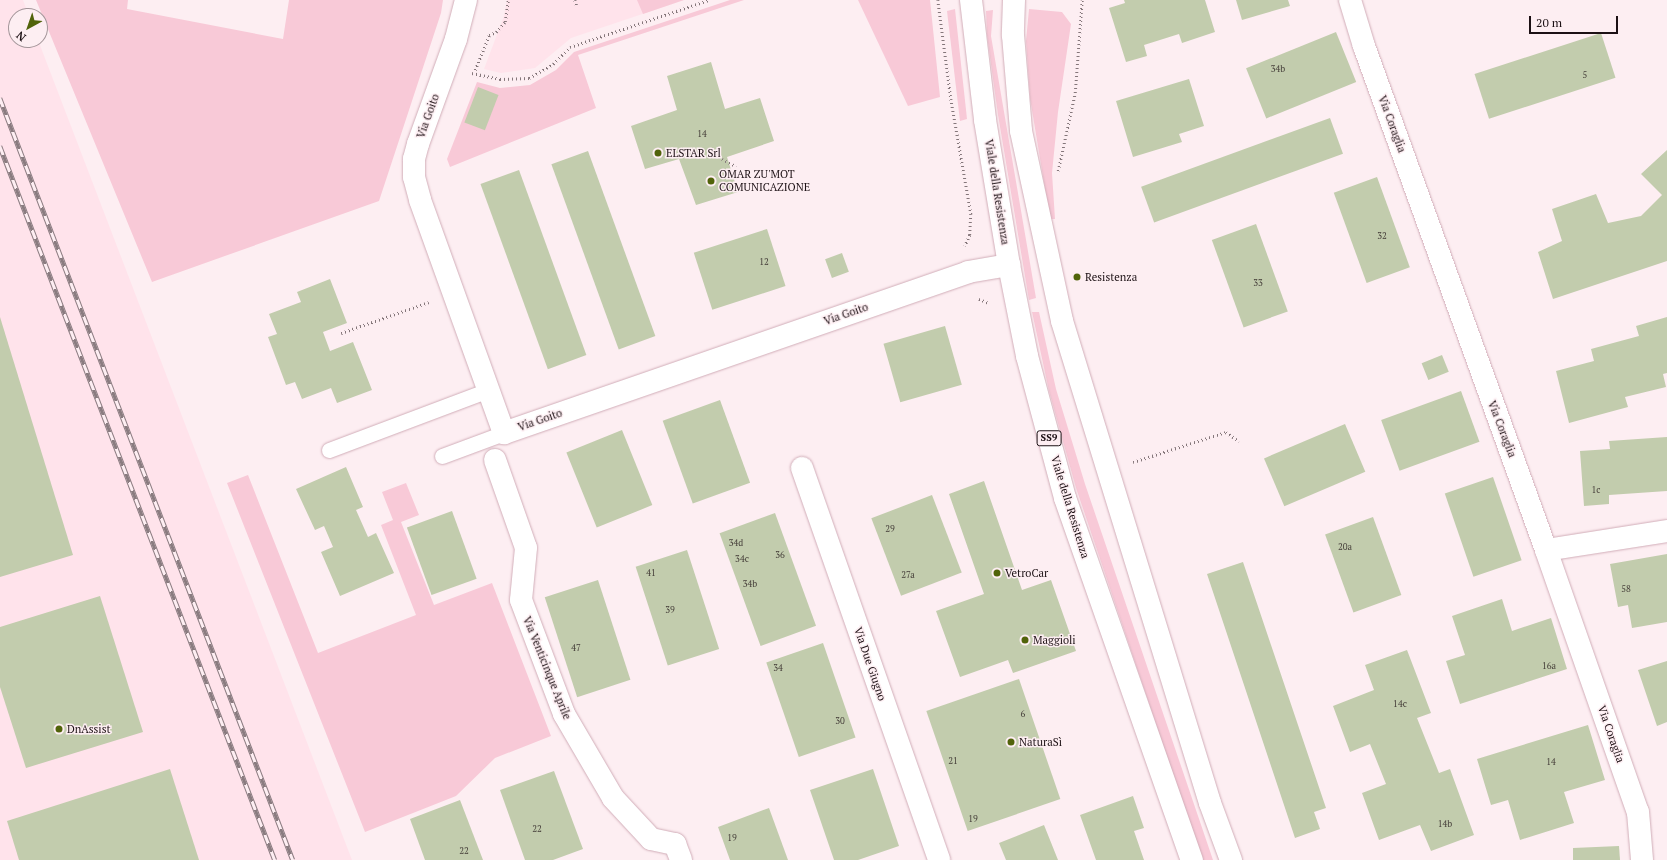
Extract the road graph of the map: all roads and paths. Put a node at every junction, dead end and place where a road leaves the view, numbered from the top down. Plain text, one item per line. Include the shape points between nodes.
1 (466, 0) edge
2 (508, 0) edge
3 (575, 0) edge
4 (709, 0) edge
5 (938, 0) edge
6 (971, 0) edge
7 (1014, 0) edge
8 (1082, 0) edge
9 (1350, 0) edge
10 (577, 6) dead end
11 (447, 63) junction
12 (474, 74) junction
13 (471, 81) dead end
14 (722, 158) dead end
15 (736, 166) dead end
16 (1058, 176) dead end
17 (964, 248) dead end
18 (1008, 265) junction
19 (454, 293) junction
20 (976, 294) dead end
21 (992, 308) dead end
22 (342, 332) dead end
23 (489, 390) junction
24 (504, 433) junction
25 (1239, 441) dead end
26 (329, 450) dead end
27 (442, 456) dead end
28 (495, 460) dead end
29 (1130, 462) dead end
30 (802, 468) dead end
31 (1667, 531) edge
32 (1546, 550) junction
33 (681, 860) edge
34 (939, 860) edge
35 (1192, 860) edge
36 (1230, 860) edge
37 (1642, 860) edge

1 - 11 street, Via Goito
2 - 12 path via 505,22 496,32 489,35
3 - 10 path
4 - 12 path via 570,46 553,64 529,78 500,79
5 - 17 path via 951,99 971,214 970,235
6 - 18 street, Viale della Resistenza / SS9 via 985,120
7 - 36 street via 1013,35 1021,131 1062,321
8 - 16 path via 1075,93
9 - 32 street, Via Coraglia via 1364,46
11 - 12 path
11 - 19 street, Via Goito via 418,144 414,160 414,177
12 - 13 path
14 - 15 path
18 - 24 street, Via Goito via 968,272
18 - 35 street, Viale della Resistenza / SS9 via 1027,356 1065,498
19 - 22 path
19 - 23 street, Via Goito
20 - 21 path via 988,301
23 - 24 street, Via Goito
23 - 26 lane
24 - 27 lane
25 - 29 path via 1226,432
28 - 33 street, Via Venticinque Aprile via 526,548 521,600 564,714 613,798 651,839 675,844
30 - 34 street, Via Due Giugno
31 - 32 street
32 - 37 street, Via Coraglia via 1638,812

